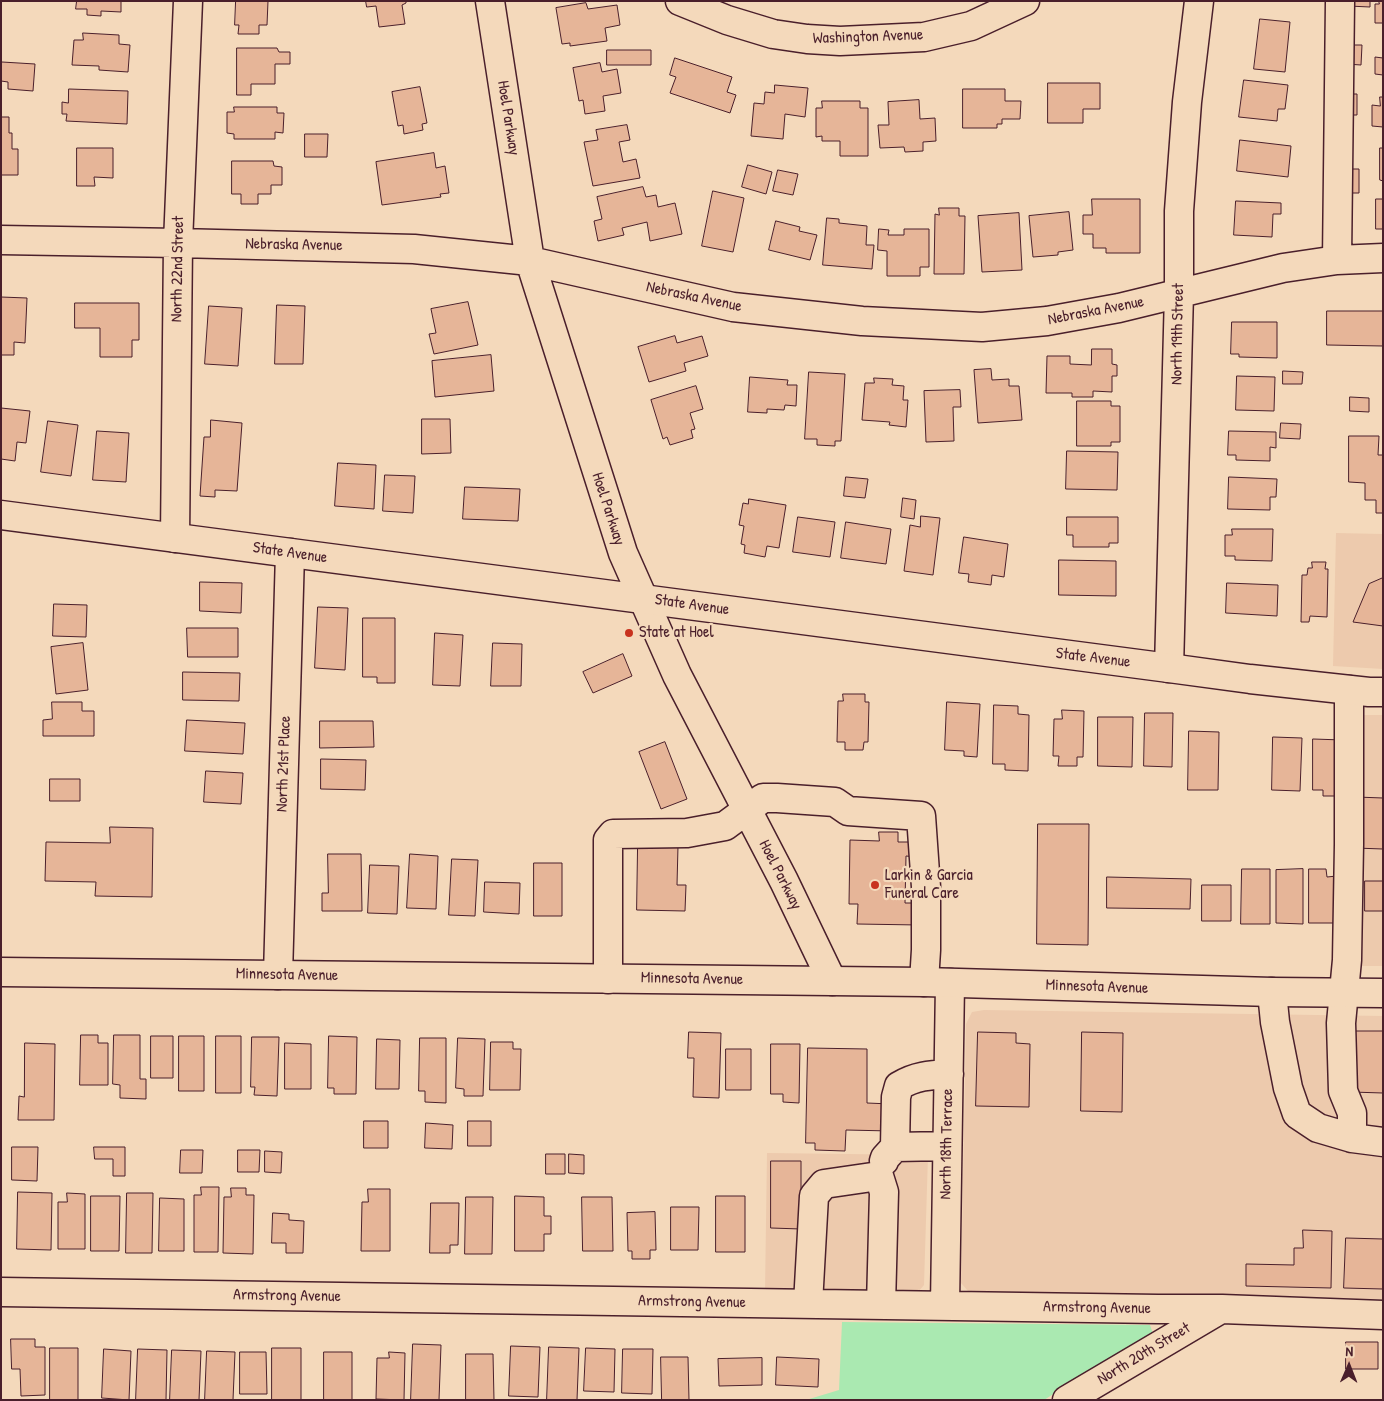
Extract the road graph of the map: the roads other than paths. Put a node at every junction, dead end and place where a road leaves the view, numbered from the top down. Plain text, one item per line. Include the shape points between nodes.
1 (188, 1) edge
2 (490, 1) edge
3 (680, 1) edge
4 (981, 1) edge
5 (1026, 1) edge
6 (1199, 1) edge
7 (1340, 1) edge
8 (924, 37) junction
9 (1, 240) edge
10 (178, 243) junction
11 (1383, 258) edge
12 (530, 260) junction
13 (1337, 260) junction
14 (1179, 293) junction
15 (1, 515) edge
16 (175, 538) junction
17 (290, 553) junction
18 (643, 598) junction
19 (1169, 668) junction
20 (1349, 690) junction
21 (1383, 692) edge
22 (747, 810) junction
23 (1, 972) edge
24 (278, 975) junction
25 (608, 979) junction
26 (832, 981) junction
27 (924, 982) junction
28 (950, 983) junction
29 (1272, 992) junction
30 (1344, 994) junction
31 (1383, 994) edge
32 (949, 1074) junction
33 (1352, 1138) junction
34 (1383, 1142) edge
35 (947, 1146) junction
36 (895, 1147) junction
37 (879, 1176) junction
38 (1, 1292) edge
39 (808, 1304) junction
40 (881, 1305) junction
41 (945, 1305) junction
42 (1222, 1309) junction
43 (1383, 1315) edge
44 (1067, 1400) edge

1 - 10 street, North 22nd Street
2 - 12 street, Hoel Parkway
3 - 8 street, Washington Avenue via 745,26 807,39 840,42
4 - 8 street via 973,13 956,25
5 - 8 street, Washington Avenue via 971,26
6 - 14 street, North 19th Street via 1179,211
7 - 13 street
9 - 10 street, Nebraska Avenue
10 - 12 street, Nebraska Avenue via 414,249
10 - 16 street, North 22nd Street
11 - 13 street, Nebraska Avenue
12 - 14 street, Nebraska Avenue via 733,307 862,321 982,327 1048,321
12 - 18 street, Hoel Parkway via 623,554
13 - 14 street, Nebraska Avenue via 1283,268
14 - 19 street, North 19th Street
15 - 16 street, State Avenue
16 - 17 street, State Avenue
17 - 18 street, State Avenue
17 - 24 street, North 21st Place
18 - 19 street, State Avenue
18 - 22 street, Hoel Parkway via 677,675
19 - 20 street, State Avenue
20 - 21 street, State Avenue
20 - 30 street
22 - 25 street via 725,826 706,830 612,834 608,840
22 - 26 street, Hoel Parkway
22 - 27 street via 763,798 777,798 834,802 848,811 921,816 926,887
23 - 24 street, Minnesota Avenue
24 - 25 street, Minnesota Avenue
25 - 26 street, Minnesota Avenue
26 - 27 street, Minnesota Avenue
27 - 28 street, Minnesota Avenue
28 - 29 street, Minnesota Avenue
28 - 32 street, North 18th Terrace
29 - 30 street, Minnesota Avenue
29 - 33 street via 1288,1088 1297,1114 1318,1128
30 - 31 street, Minnesota Avenue
30 - 33 street via 1341,1023 1343,1091 1352,1113
32 - 35 street, North 18th Terrace
32 - 36 street via 923,1075 899,1086
33 - 34 street
35 - 36 street
35 - 41 street, North 18th Terrace
36 - 37 street via 885,1158
37 - 39 street via 824,1184 814,1196
37 - 40 street via 884,1192
38 - 39 street, Armstrong Avenue
39 - 40 street, Armstrong Avenue
40 - 41 street, Armstrong Avenue
41 - 42 street, Armstrong Avenue
42 - 43 street, Armstrong Avenue
42 - 44 street, North 20th Street

